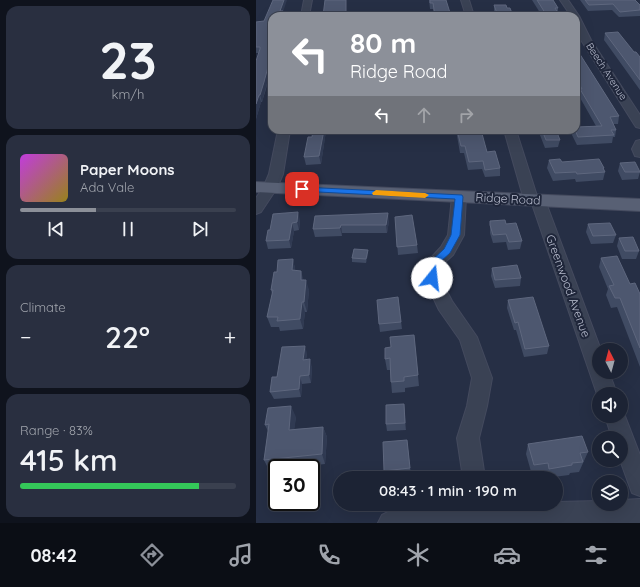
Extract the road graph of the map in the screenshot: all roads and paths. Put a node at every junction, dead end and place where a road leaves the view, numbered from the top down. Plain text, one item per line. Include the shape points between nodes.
1 (308, 0) edge
2 (465, 0) edge
3 (564, 0) edge
4 (306, 12) edge
5 (469, 12) edge
6 (572, 12) edge
7 (580, 27) edge
8 (640, 124) edge
9 (283, 134) edge
10 (511, 134) edge
11 (640, 144) edge
12 (640, 153) edge
13 (263, 188) edge
14 (459, 197) junction
15 (534, 200) junction
16 (640, 205) edge
17 (256, 209) edge
18 (592, 353) edge
19 (618, 423) edge
20 (473, 471) edge
21 (640, 485) edge
22 (472, 511) edge
23 (563, 511) edge
24 (640, 511) edge
25 (390, 523) edge

1 - 4 street
2 - 5 street
3 - 6 street, Beech Avenue
7 - 8 street, Beech Avenue
9 - 13 street via 276,174
10 - 15 street, Greenwood Avenue
11 - 12 street
13 - 14 main road, Ridge Road
13 - 17 street
14 - 15 main road, Ridge Road
14 - 20 street via 456,235 447,251 435,262 432,278 445,305 468,337 482,378 468,438
15 - 16 main road, Ridge Road
15 - 18 street, Greenwood Avenue
19 - 21 street
22 - 25 street
23 - 24 street

